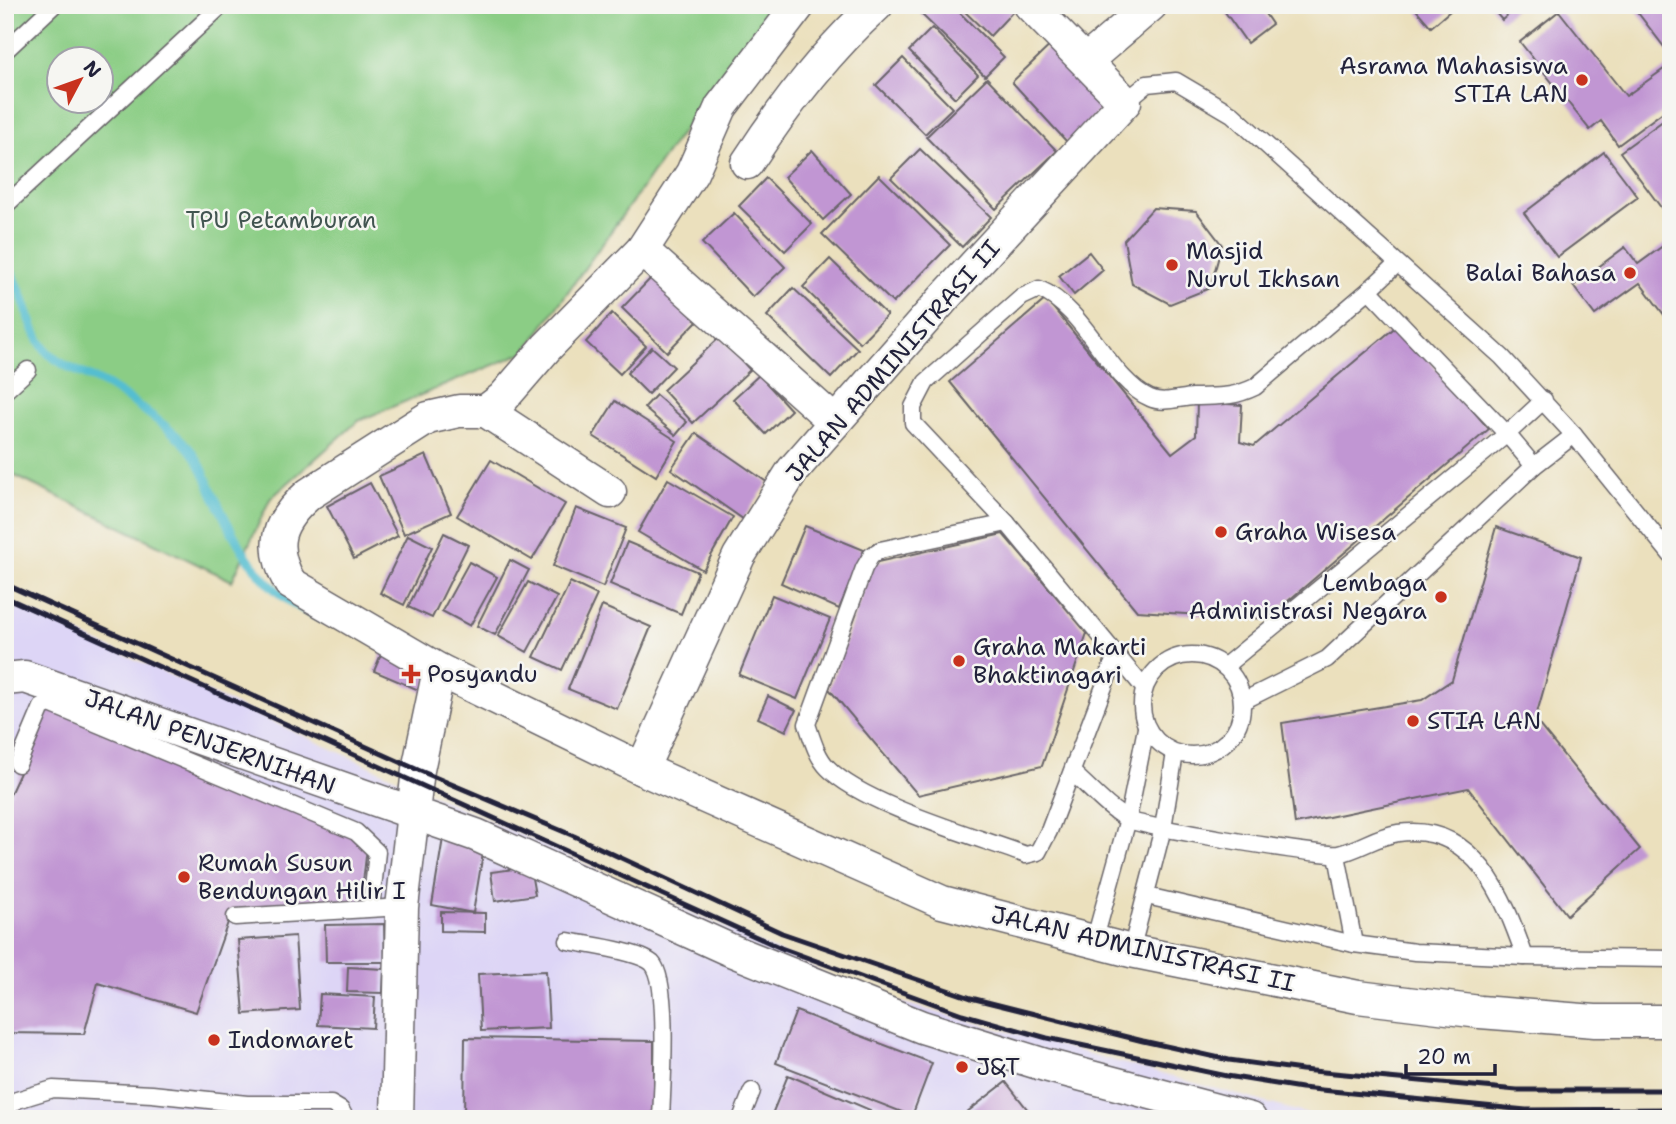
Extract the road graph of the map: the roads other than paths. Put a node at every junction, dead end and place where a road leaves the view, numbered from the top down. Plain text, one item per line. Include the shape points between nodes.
1 (54, 5) edge
2 (222, 5) edge
3 (799, 5) edge
4 (877, 5) edge
5 (1030, 5) edge
6 (1151, 5) edge
7 (5, 51) edge
8 (1087, 60) junction
9 (1125, 102) junction
10 (747, 163) dead end
11 (5, 206) edge
12 (642, 250) junction
13 (1397, 264) junction
14 (1369, 290) junction
15 (28, 370) dead end
16 (5, 391) edge
17 (1544, 400) junction
18 (486, 411) junction
19 (835, 422) junction
20 (1507, 434) junction
21 (1574, 435) junction
22 (1534, 466) junction
23 (610, 492) dead end
24 (1007, 523) junction
25 (1671, 555) edge
26 (1116, 655) junction
27 (1225, 666) junction
28 (439, 670) junction
29 (5, 679) edge
30 (1144, 688) junction
31 (1243, 701) junction
32 (1146, 727) junction
33 (1175, 753) junction
34 (18, 764) dead end
35 (642, 769) junction
36 (1072, 772) junction
37 (413, 816) junction
38 (1128, 820) junction
39 (1163, 828) junction
40 (1337, 855) junction
41 (1147, 897) junction
42 (386, 907) junction
43 (234, 917) dead end
44 (568, 941) dead end
45 (1094, 942) junction
46 (1354, 944) junction
47 (1131, 951) junction
48 (1525, 957) junction
49 (1671, 959) edge
50 (1671, 1021) edge
51 (751, 1091) dead end
52 (5, 1110) edge
53 (346, 1119) edge
54 (397, 1119) edge
55 (661, 1119) edge
56 (741, 1119) edge
57 (1250, 1119) edge

1 - 7 lane
2 - 11 lane
3 - 12 street via 721,107 692,173
4 - 10 street via 845,35 775,119
5 - 8 street
6 - 8 street
8 - 9 street
9 - 13 lane via 1147,84 1176,81 1232,114
9 - 19 street, JALAN ADMINISTRASI II
12 - 18 street
12 - 19 street
13 - 14 lane
13 - 17 lane
14 - 20 lane
14 - 24 lane via 1255,387 1235,397 1164,401 1149,398 1127,379 1057,296 1038,289 1022,297 926,382 913,407 913,423
15 - 16 lane
17 - 20 lane
17 - 21 lane
18 - 23 street
18 - 28 street, JALAN ADMINISTRASI II via 428,418 320,487 293,508 276,548 290,583
19 - 35 street, JALAN ADMINISTRASI II via 793,470 739,556
20 - 22 lane
20 - 27 lane
21 - 22 lane
21 - 25 lane
22 - 31 lane via 1327,659
24 - 26 lane
24 - 36 lane via 880,550 871,556 807,724 828,768 874,799 1026,855 1038,852
26 - 30 lane
26 - 36 lane
27 - 30 lane via 1208,656 1188,654 1169,659 1153,672
27 - 31 lane via 1238,682
28 - 35 street, JALAN ADMINISTRASI II
28 - 37 street
29 - 37 street, JALAN PENJERNIHAN via 25,677
30 - 32 lane
31 - 33 lane via 1236,730 1215,751 1196,756
32 - 33 lane
32 - 38 lane
33 - 39 lane
34 - 42 lane via 37,716 50,704 356,832 377,852
35 - 45 street, JALAN ADMINISTRASI II via 942,902
36 - 38 lane
37 - 42 street
37 - 57 street, JALAN PENJERNIHAN via 476,835 728,949 922,1027
38 - 39 lane
38 - 45 lane
39 - 40 lane
39 - 41 lane
40 - 46 lane
40 - 48 lane via 1401,832 1436,836 1463,846 1488,875
41 - 46 lane
41 - 47 lane
42 - 43 lane
42 - 54 street
44 - 55 lane via 644,958 659,975 663,1010
45 - 47 street, JALAN ADMINISTRASI II
46 - 48 lane
47 - 50 street, JALAN ADMINISTRASI II via 1358,997 1595,1021
48 - 49 lane
51 - 56 lane
52 - 53 lane via 17,1100 53,1089 247,1104 331,1104

